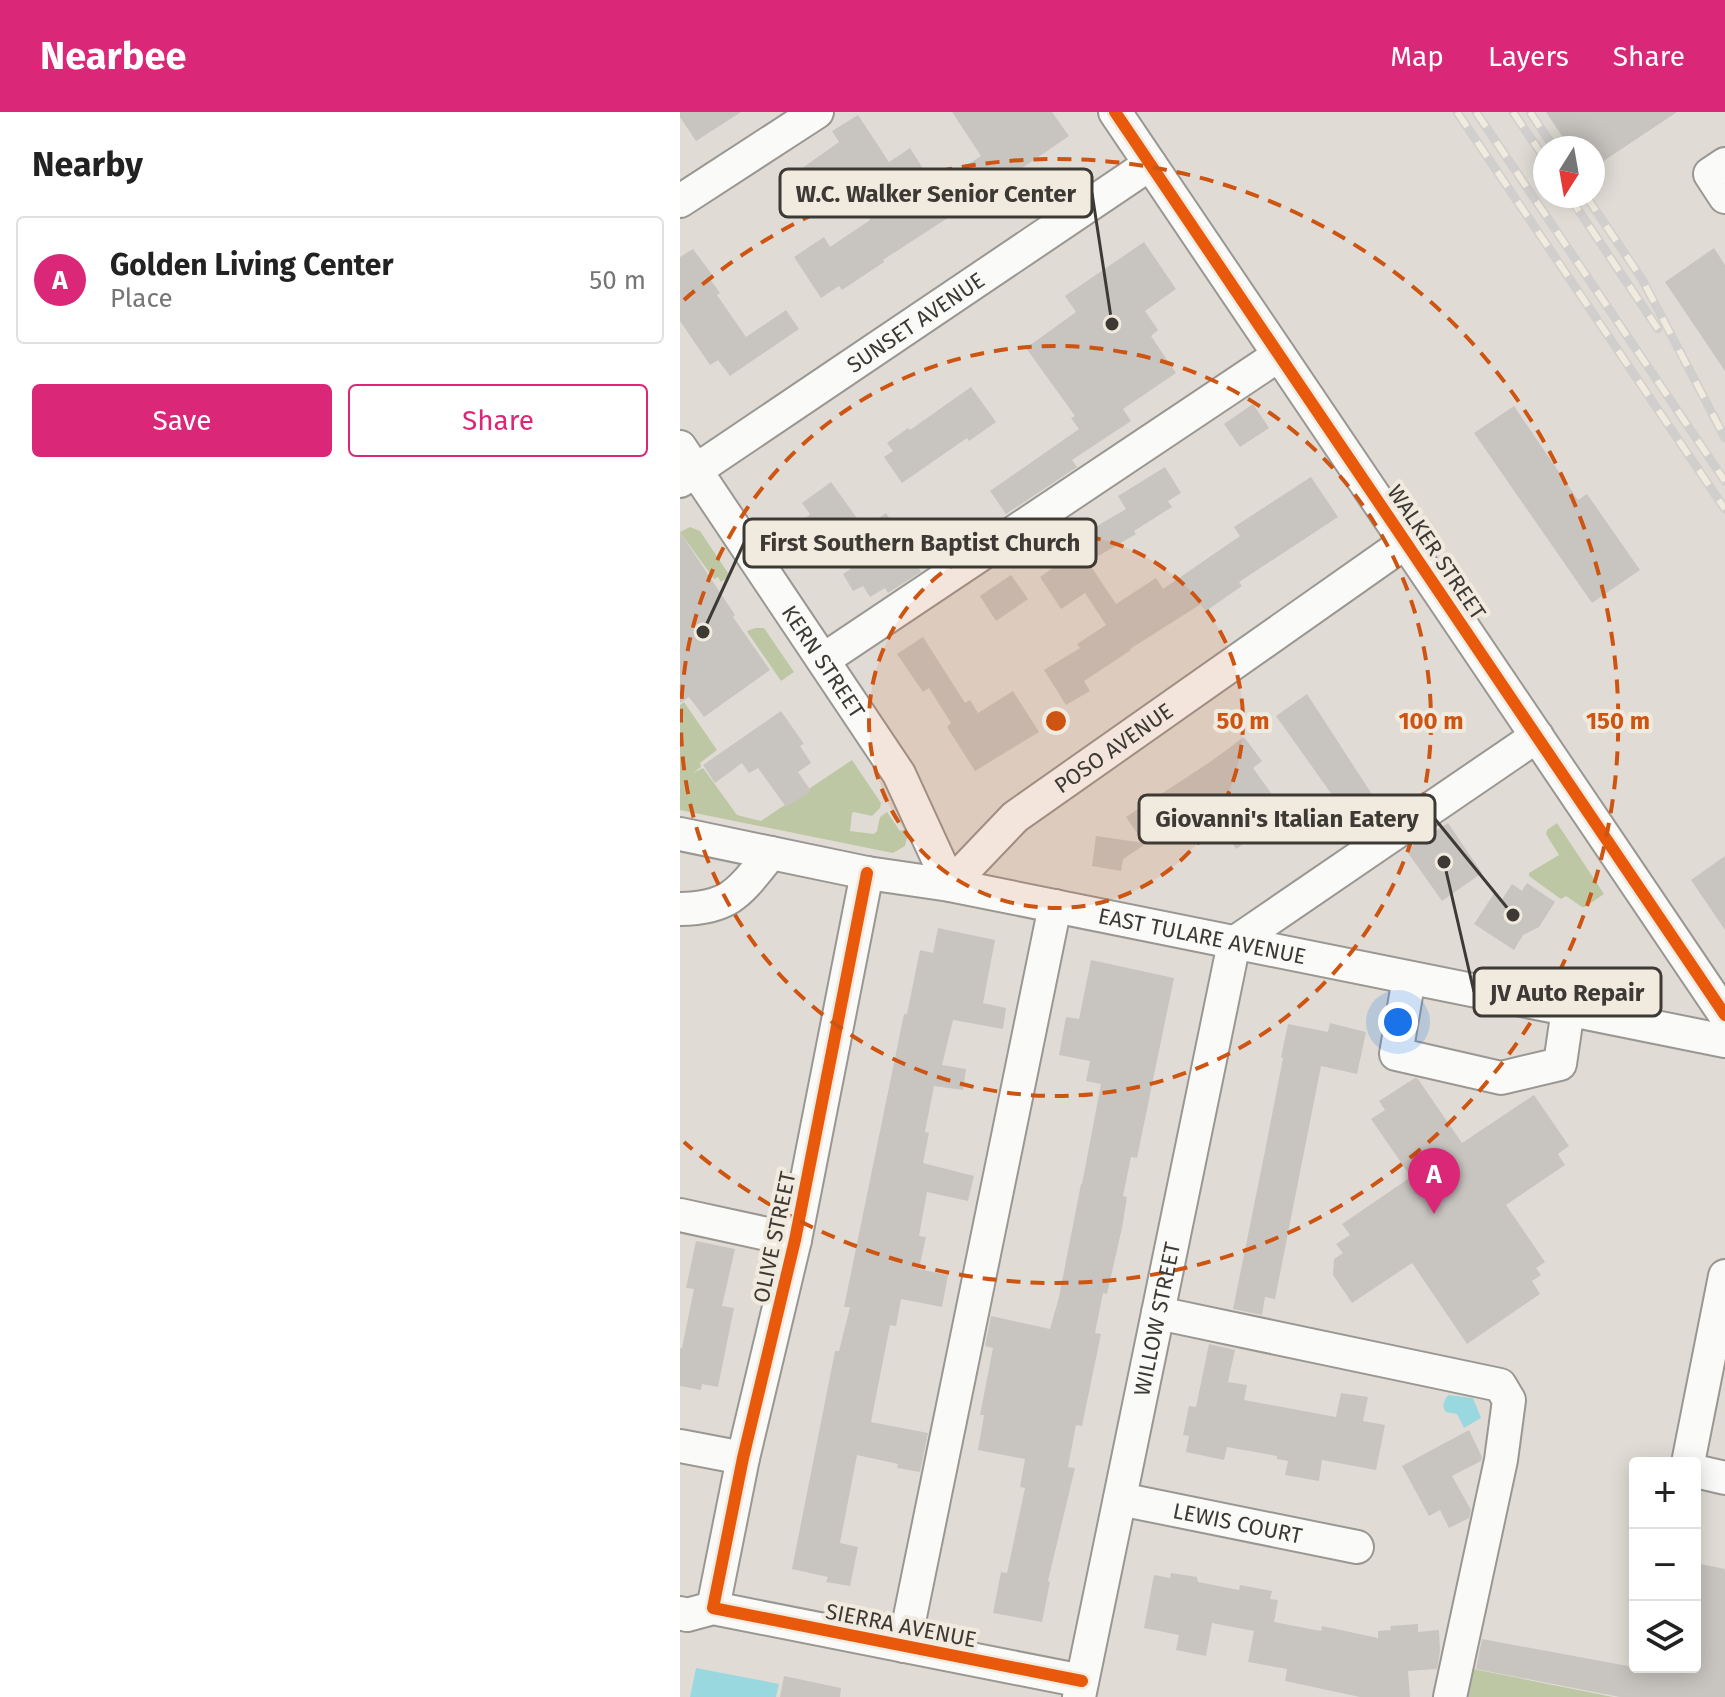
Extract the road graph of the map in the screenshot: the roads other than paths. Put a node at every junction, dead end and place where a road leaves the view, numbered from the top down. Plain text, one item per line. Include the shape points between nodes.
1 (817, 112) edge
2 (1115, 112) edge
3 (1150, 164) junction
4 (1725, 164) edge
5 (1725, 197) edge
6 (680, 201) edge
7 (1279, 355) junction
8 (685, 466) edge
9 (1406, 542) junction
10 (823, 660) junction
11 (1537, 736) junction
12 (680, 834) edge
13 (771, 853) junction
14 (867, 873) junction
15 (950, 885) junction
16 (1055, 906) junction
17 (680, 909) edge
18 (1234, 943) junction
19 (1409, 978) junction
20 (1568, 1009) junction
21 (1725, 1015) edge
22 (1725, 1041) edge
23 (680, 1215) edge
24 (795, 1240) junction
25 (1725, 1276) edge
26 (1158, 1313) junction
27 (680, 1446) edge
28 (1689, 1457) edge
29 (743, 1458) junction
30 (1701, 1472) edge
31 (1725, 1478) edge
32 (1120, 1499) junction
33 (1357, 1547) dead end
34 (713, 1608) junction
35 (680, 1613) edge
36 (904, 1646) junction
37 (1086, 1692) edge
38 (1450, 1697) edge

1 - 6 street
2 - 3 street, WALKER STREET
3 - 7 street, WALKER STREET
3 - 8 street, SUNSET AVENUE
4 - 5 street via 1710,174
7 - 9 street, WALKER STREET
7 - 10 street
8 - 10 street, KERN STREET
9 - 11 street, WALKER STREET
9 - 15 street, POSO AVENUE via 1015,817
10 - 15 street, KERN STREET via 899,774
11 - 18 street
11 - 21 street, WALKER STREET
12 - 13 street, EAST TULARE AVENUE
13 - 14 street, EAST TULARE AVENUE
13 - 17 street via 738,894 703,909
14 - 15 street, EAST TULARE AVENUE
14 - 24 street, OLIVE STREET
15 - 16 street, EAST TULARE AVENUE
16 - 18 street, EAST TULARE AVENUE
16 - 36 street
18 - 19 street, EAST TULARE AVENUE
18 - 26 street, WILLOW STREET
19 - 20 street, EAST TULARE AVENUE
19 - 20 street via 1396,1054 1501,1078 1560,1064
20 - 22 street, EAST TULARE AVENUE
23 - 24 street
24 - 29 street, OLIVE STREET
25 - 28 street
26 - 32 street, WILLOW STREET
26 - 38 street via 1500,1385 1509,1400 1501,1460
27 - 29 street
29 - 34 street, OLIVE STREET
30 - 31 street
32 - 33 street, LEWIS COURT
32 - 37 street, WILLOW STREET
34 - 35 street, SIERRA AVENUE
34 - 36 street, SIERRA AVENUE
36 - 37 street, SIERRA AVENUE

